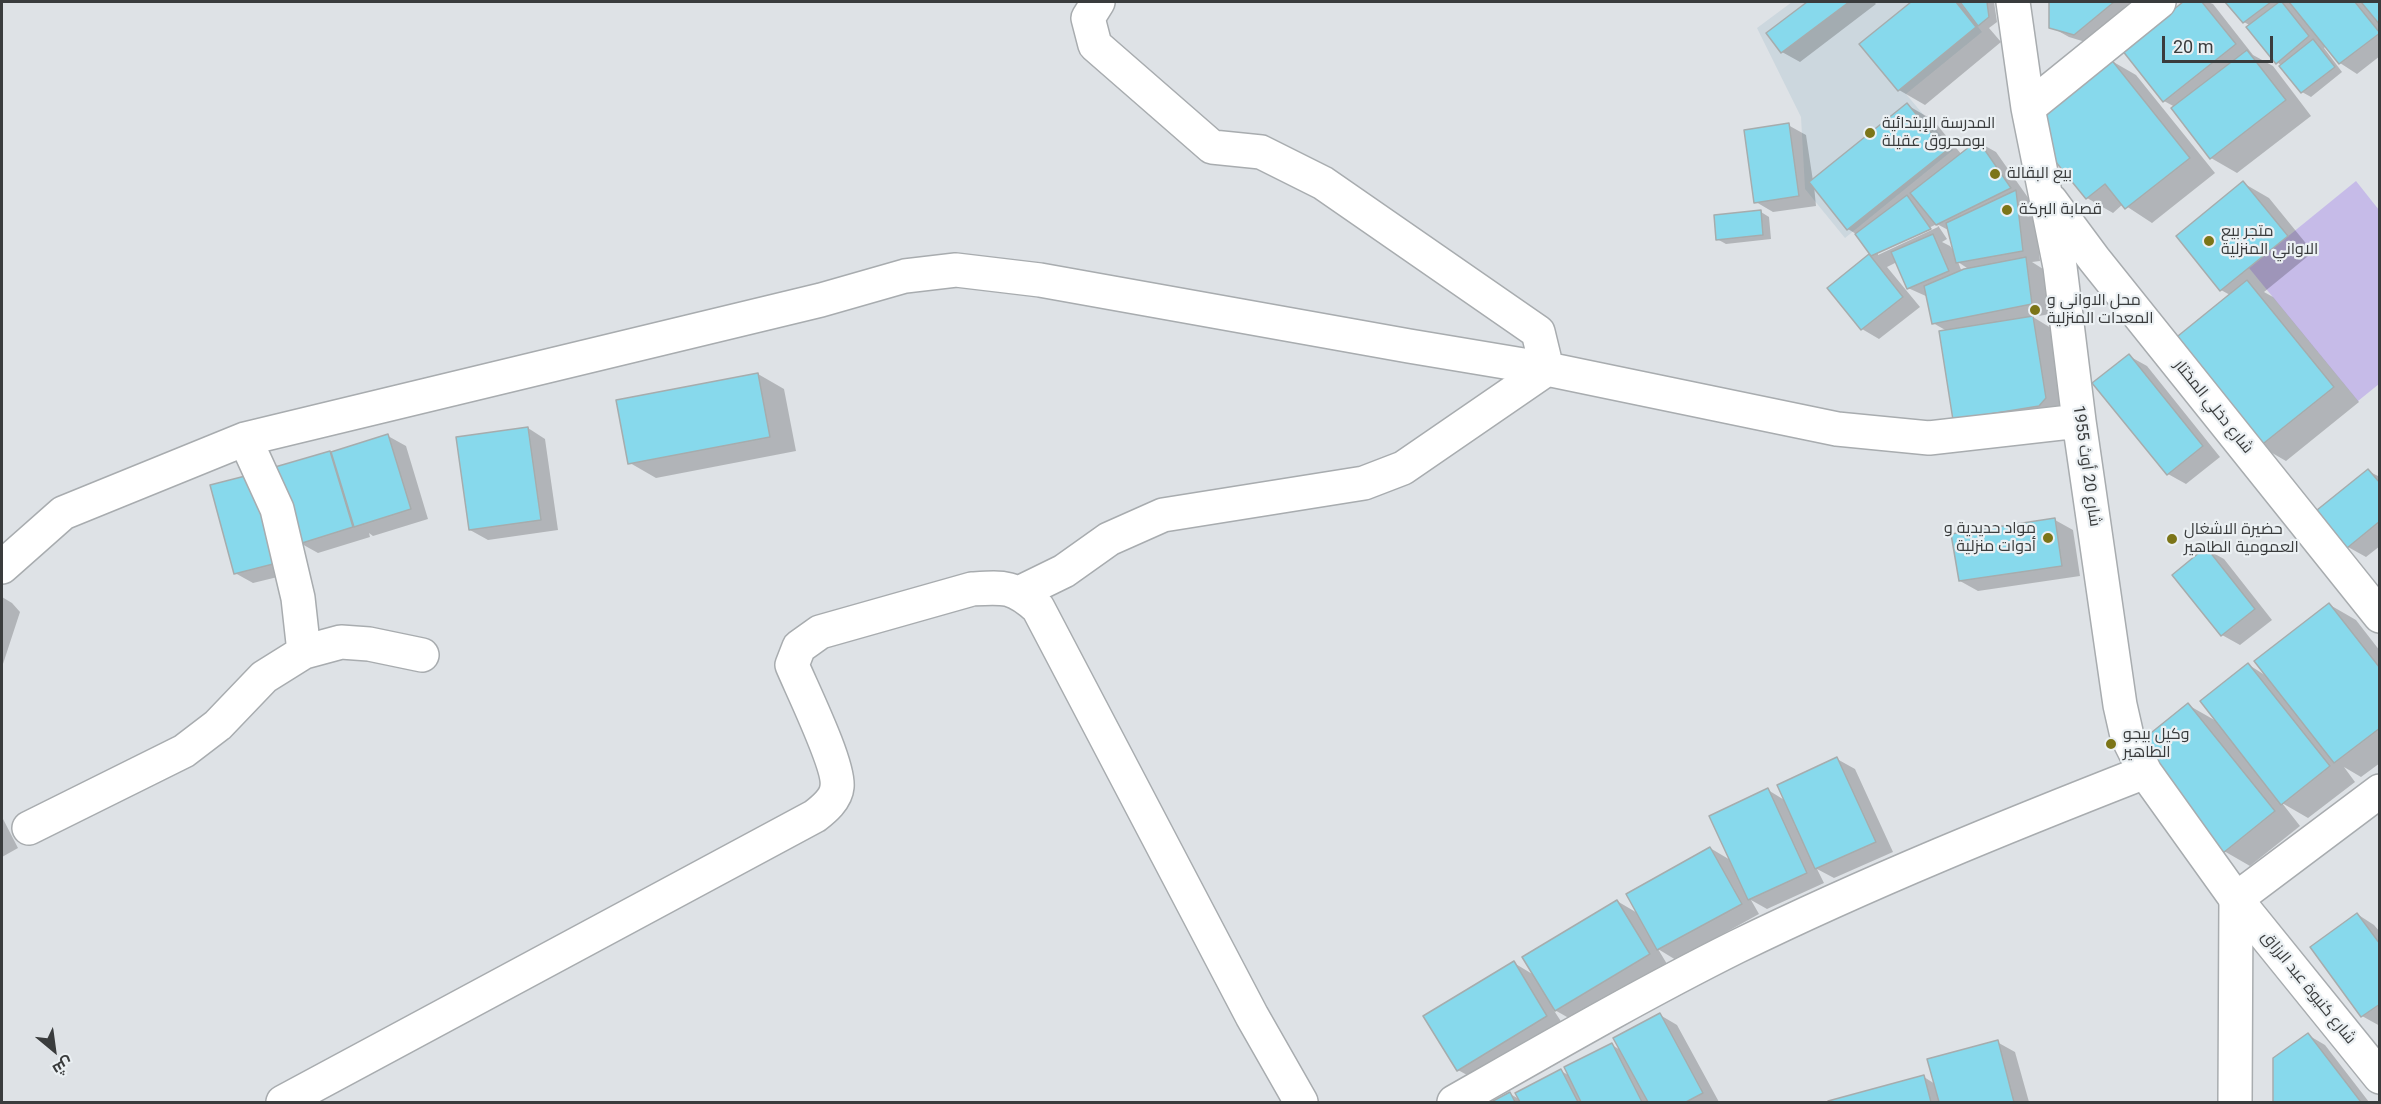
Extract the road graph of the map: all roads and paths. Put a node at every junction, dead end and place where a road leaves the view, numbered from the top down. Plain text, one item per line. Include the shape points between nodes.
1 (1098, 2) edge
2 (2013, 2) edge
3 (2159, 2) edge
4 (2028, 108) junction
5 (2048, 197) junction
6 (2094, 260) junction
7 (2060, 267) junction
8 (1547, 369) junction
9 (2079, 421) junction
10 (245, 439) junction
11 (2, 567) edge
12 (1021, 592) junction
13 (2379, 616) edge
14 (304, 652) junction
15 (422, 655) dead end
16 (2145, 772) junction
17 (2379, 791) edge
18 (29, 828) dead end
19 (2236, 899) junction
20 (2379, 1077) edge
21 (283, 1102) edge
22 (1301, 1102) edge
23 (1454, 1102) edge
24 (2235, 1102) edge

1 - 8 street via 1088,18 1095,45 1212,147 1261,152 1323,183 1538,332
2 - 4 street, شارع 20 أوث 1955
3 - 4 street
4 - 5 street, شارع 20 أوث 1955
5 - 6 street, شارع دخلي المختار
5 - 7 street, شارع 20 أوث 1955
6 - 7 street via 2073,260
6 - 13 street, شارع دخلي المختار
7 - 9 street, شارع 20 أوث 1955
8 - 9 street via 1837,429 1929,438
8 - 10 street via 1040,280 956,270 906,276
8 - 12 street via 1403,468 1364,483 1162,514 1109,539 1064,571
9 - 16 street, شارع 20 أوث 1955 via 2120,705 2127,736
10 - 11 street via 63,513
10 - 14 street via 277,509 298,598
12 - 21 street via 997,587 972,589 820,632 799,646 792,665 835,767 837,788 828,805 815,816
12 - 22 street via 1038,608
14 - 15 street via 341,642
14 - 18 street via 264,677 218,725 184,751
16 - 19 street, شارع 20 أوث 1955
16 - 23 street via 1906,868 1735,948
17 - 19 street
19 - 20 street, شارع كنيوة عبد الرزاق
19 - 24 street

